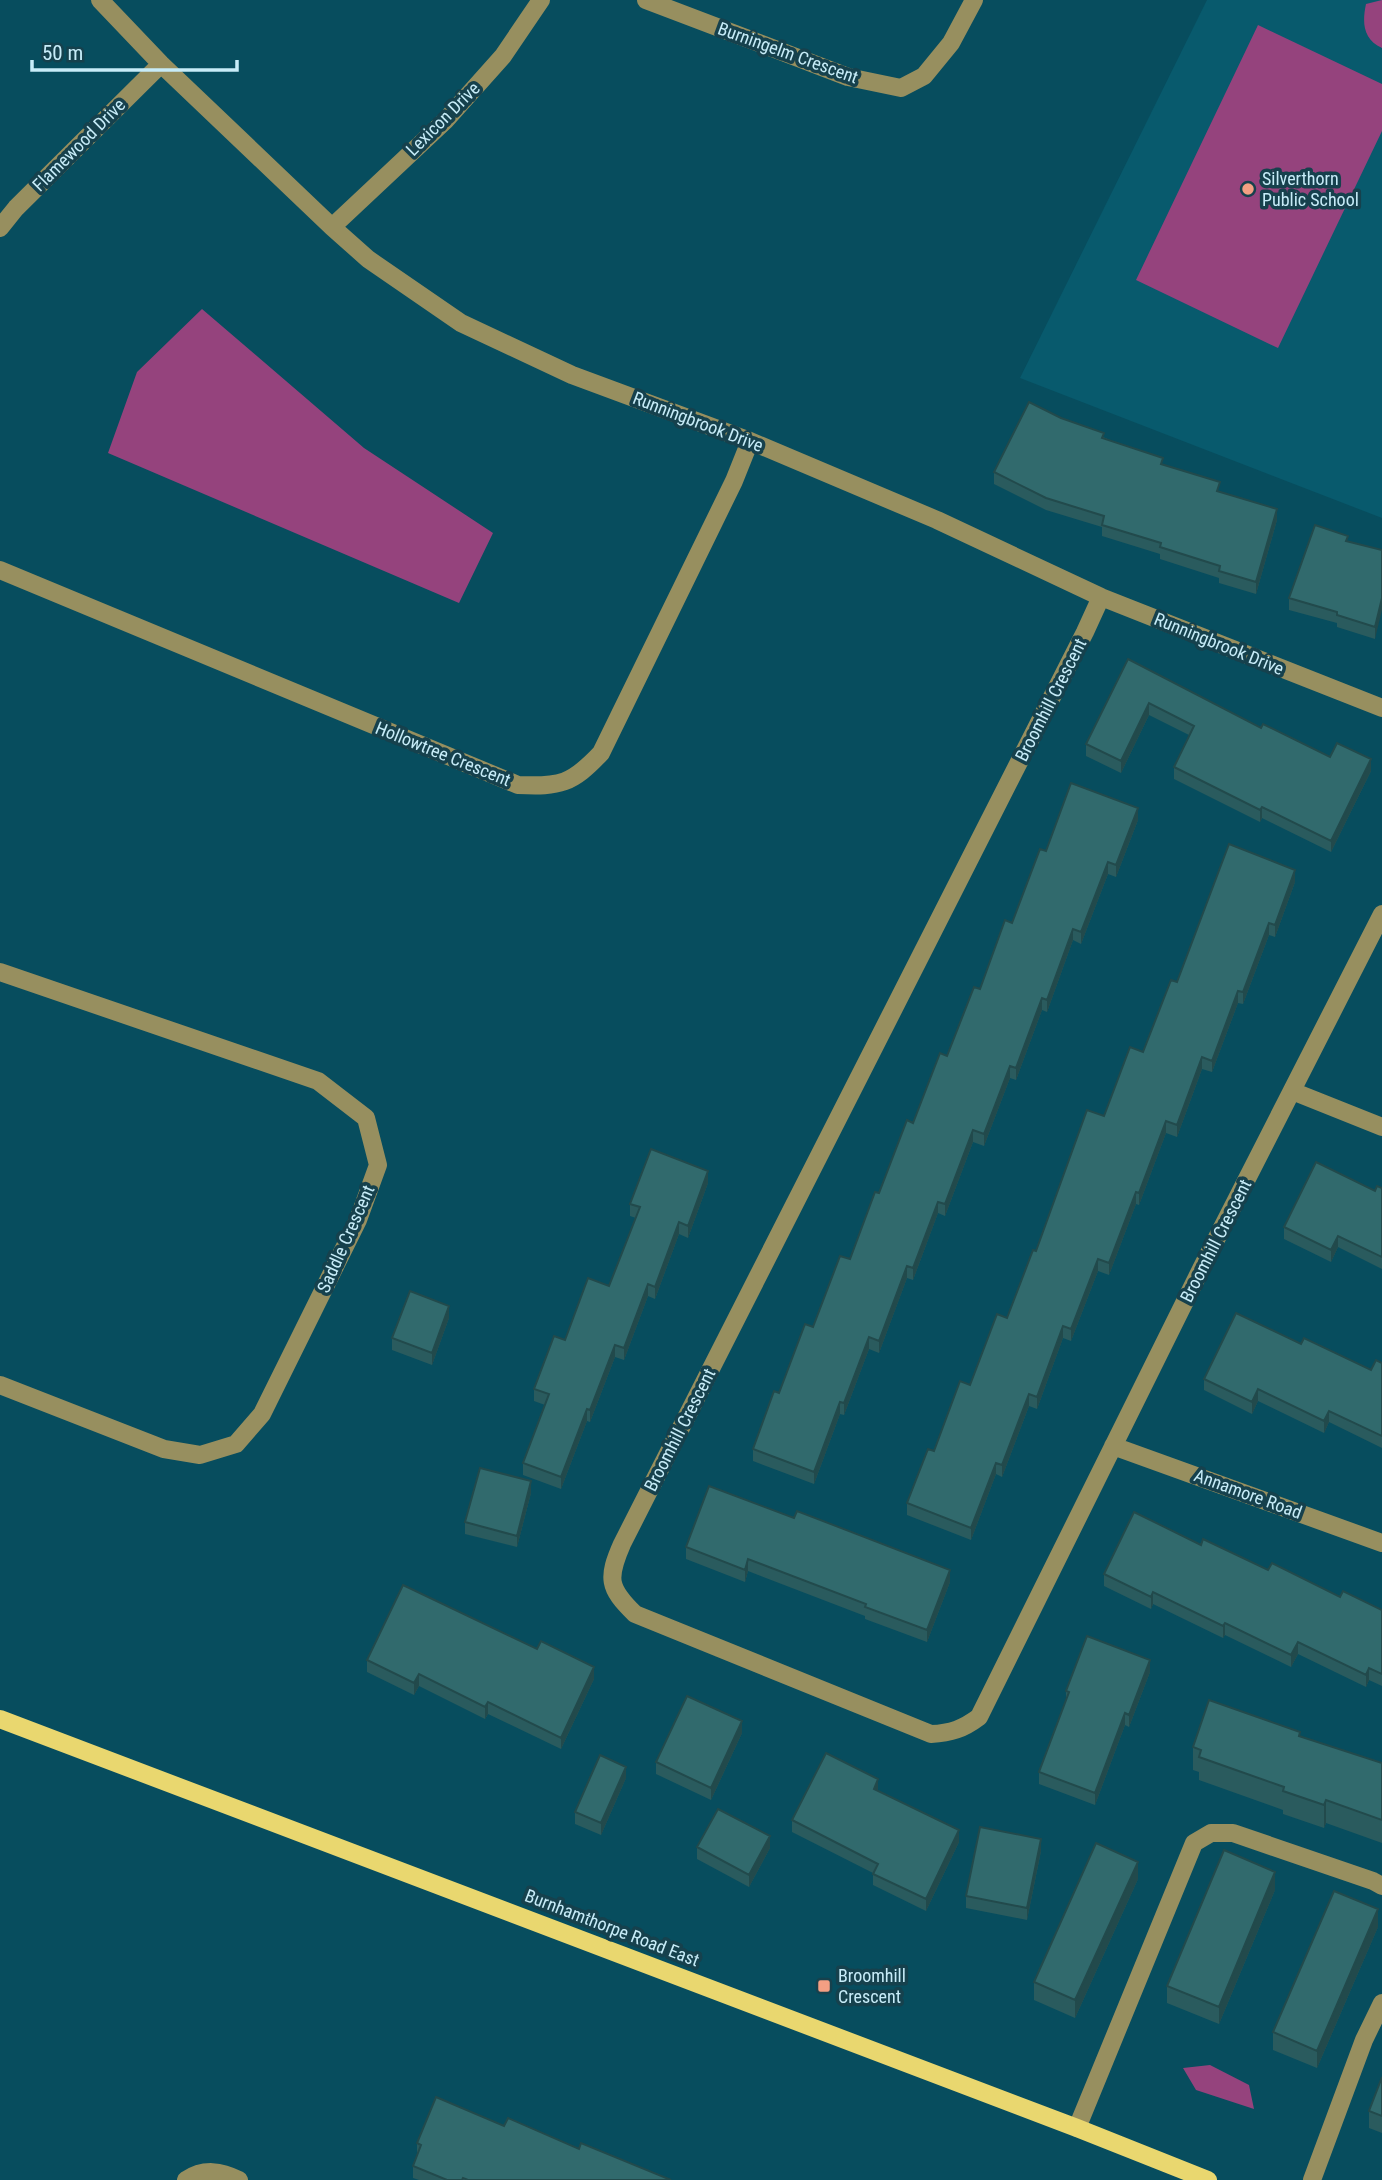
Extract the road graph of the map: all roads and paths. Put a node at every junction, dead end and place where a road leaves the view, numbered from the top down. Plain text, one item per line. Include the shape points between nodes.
1 (100, 0) edge
2 (541, 0) edge
3 (646, 0) edge
4 (974, 0) edge
5 (161, 64) junction
6 (332, 227) junction
7 (0, 228) edge
8 (750, 441) junction
9 (0, 570) edge
10 (1101, 597) junction
11 (1382, 708) edge
12 (1382, 914) edge
13 (0, 972) edge
14 (1292, 1091) junction
15 (1382, 1127) edge
16 (0, 1385) edge
17 (1113, 1446) junction
18 (1382, 1543) edge
19 (0, 1719) edge
20 (1382, 1886) edge
21 (1382, 2003) edge
22 (1077, 2128) junction
23 (186, 2180) edge
24 (239, 2180) edge
25 (1208, 2180) edge
26 (1312, 2180) edge

1 - 5 street, Runningbrook Drive
2 - 6 street, Lexicon Drive via 503,56 445,121
3 - 4 street, Burningelm Crescent via 848,77 901,88 924,76 951,43
5 - 6 street, Runningbrook Drive
5 - 7 street, Flamewood Drive
6 - 8 street, Runningbrook Drive via 461,323 572,375
8 - 9 street, Hollowtree Crescent via 601,752 581,775 549,786 517,785
8 - 10 street, Runningbrook Drive via 937,520
10 - 11 street, Runningbrook Drive
10 - 17 street, Broomhill Crescent via 622,1544 612,1567 611,1585 635,1614 904,1724 931,1734 950,1734 979,1717
12 - 14 street, Broomhill Crescent
13 - 16 street, Saddle Crescent via 318,1081 366,1118 378,1165 358,1220 262,1414 236,1444 200,1455 164,1449
14 - 15 street
14 - 17 street, Broomhill Crescent
17 - 18 street, Annamore Road
19 - 22 main road, Burnhamthorpe Road East
20 - 22 street via 1233,1833 1211,1833 1194,1843
21 - 26 street
22 - 25 main road, Burnhamthorpe Road East
23 - 24 street via 220,2171

